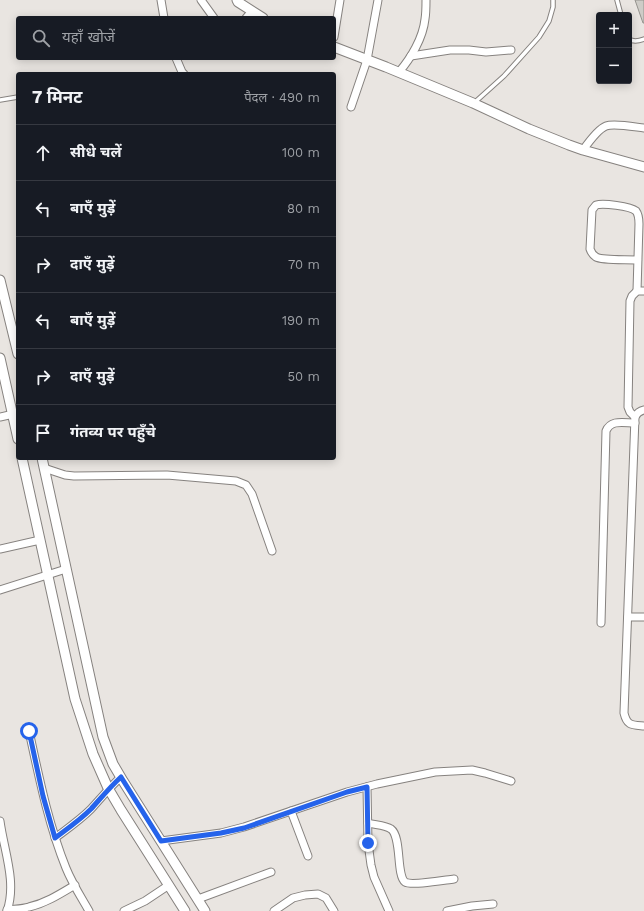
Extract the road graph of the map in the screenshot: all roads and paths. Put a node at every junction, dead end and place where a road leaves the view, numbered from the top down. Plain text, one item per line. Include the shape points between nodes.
1 (161, 0) edge
2 (201, 0) edge
3 (237, 0) edge
4 (340, 0) edge
5 (378, 0) edge
6 (426, 0) edge
7 (553, 0) edge
8 (617, 0) edge
9 (620, 12) edge
10 (249, 14) edge
11 (164, 16) edge
12 (213, 16) edge
13 (336, 25) edge
14 (644, 39) edge
15 (632, 41) edge
16 (336, 49) edge
17 (511, 50) dead end
18 (411, 56) junction
19 (177, 60) edge
20 (367, 60) junction
21 (182, 72) edge
22 (399, 72) junction
23 (16, 97) edge
24 (0, 100) edge
25 (473, 103) junction
26 (351, 107) dead end
27 (644, 128) edge
28 (583, 150) junction
29 (644, 167) edge
30 (638, 260) junction
31 (0, 280) edge
32 (640, 291) edge
33 (2, 298) edge
34 (16, 347) edge
35 (0, 358) edge
36 (644, 410) edge
37 (15, 413) edge
38 (0, 416) edge
39 (635, 420) junction
40 (22, 460) edge
41 (42, 460) edge
42 (44, 468) junction
43 (40, 540) junction
44 (0, 549) edge
45 (272, 551) dead end
46 (66, 569) junction
47 (48, 576) junction
48 (0, 590) edge
49 (628, 617) junction
50 (644, 617) edge
51 (601, 623) dead end
52 (644, 726) edge
53 (29, 731) dead end
54 (121, 777) junction
55 (511, 781) dead end
56 (367, 787) junction
57 (108, 788) junction
58 (291, 811) junction
59 (0, 821) edge
60 (368, 823) junction
61 (55, 838) junction
62 (161, 841) junction
63 (308, 856) dead end
64 (271, 872) dead end
65 (454, 879) dead end
66 (75, 885) junction
67 (169, 885) junction
68 (198, 899) junction
69 (493, 904) dead end
70 (136, 908) edge
71 (7, 910) edge
72 (89, 911) edge
73 (124, 911) edge
74 (186, 911) edge
75 (205, 911) edge
76 (274, 911) edge
77 (334, 911) edge
78 (389, 911) edge
79 (447, 911) edge

1 - 11 street
2 - 12 street
3 - 10 street
4 - 13 street
5 - 20 street
6 - 18 street via 426,19
7 - 25 lane via 549,21 539,37 504,76
8 - 9 lane
14 - 15 lane
16 - 20 street
17 - 18 street via 450,50
18 - 22 street
19 - 21 street
20 - 22 street
20 - 26 street
22 - 25 street
23 - 24 lane
25 - 28 street
27 - 28 street via 606,126 599,130
28 - 29 street
30 - 30 street via 606,259 592,254 592,210 596,205 604,204 636,211 639,217
30 - 32 street
31 - 33 street
32 - 39 street via 632,296 630,301 628,407
33 - 34 street
35 - 37 street
36 - 39 street via 637,413
37 - 38 street
39 - 49 street
39 - 51 street via 612,423 606,431
40 - 43 street
41 - 42 street
42 - 45 street via 74,476 167,474 236,481 246,486 252,494
42 - 46 street
43 - 44 street
43 - 47 street
46 - 47 street
46 - 54 street via 103,737
47 - 48 street
47 - 57 street via 75,698 93,754
49 - 50 street
49 - 52 street via 624,713 629,724
53 - 61 street
54 - 57 street
54 - 62 street
55 - 56 street via 472,770 457,770 435,772
56 - 58 street
56 - 60 street
57 - 61 street via 91,809
57 - 67 street
58 - 62 street via 244,828
58 - 63 street
59 - 71 street via 11,887
60 - 65 street via 390,828 395,832 402,878 405,882
60 - 78 street via 372,871
61 - 66 street via 66,869
62 - 68 street
64 - 68 street
66 - 71 street via 43,903 29,908
66 - 72 street
67 - 70 street
67 - 74 street
68 - 75 street
69 - 79 street
70 - 73 street
76 - 77 street via 293,898 318,894 326,898

